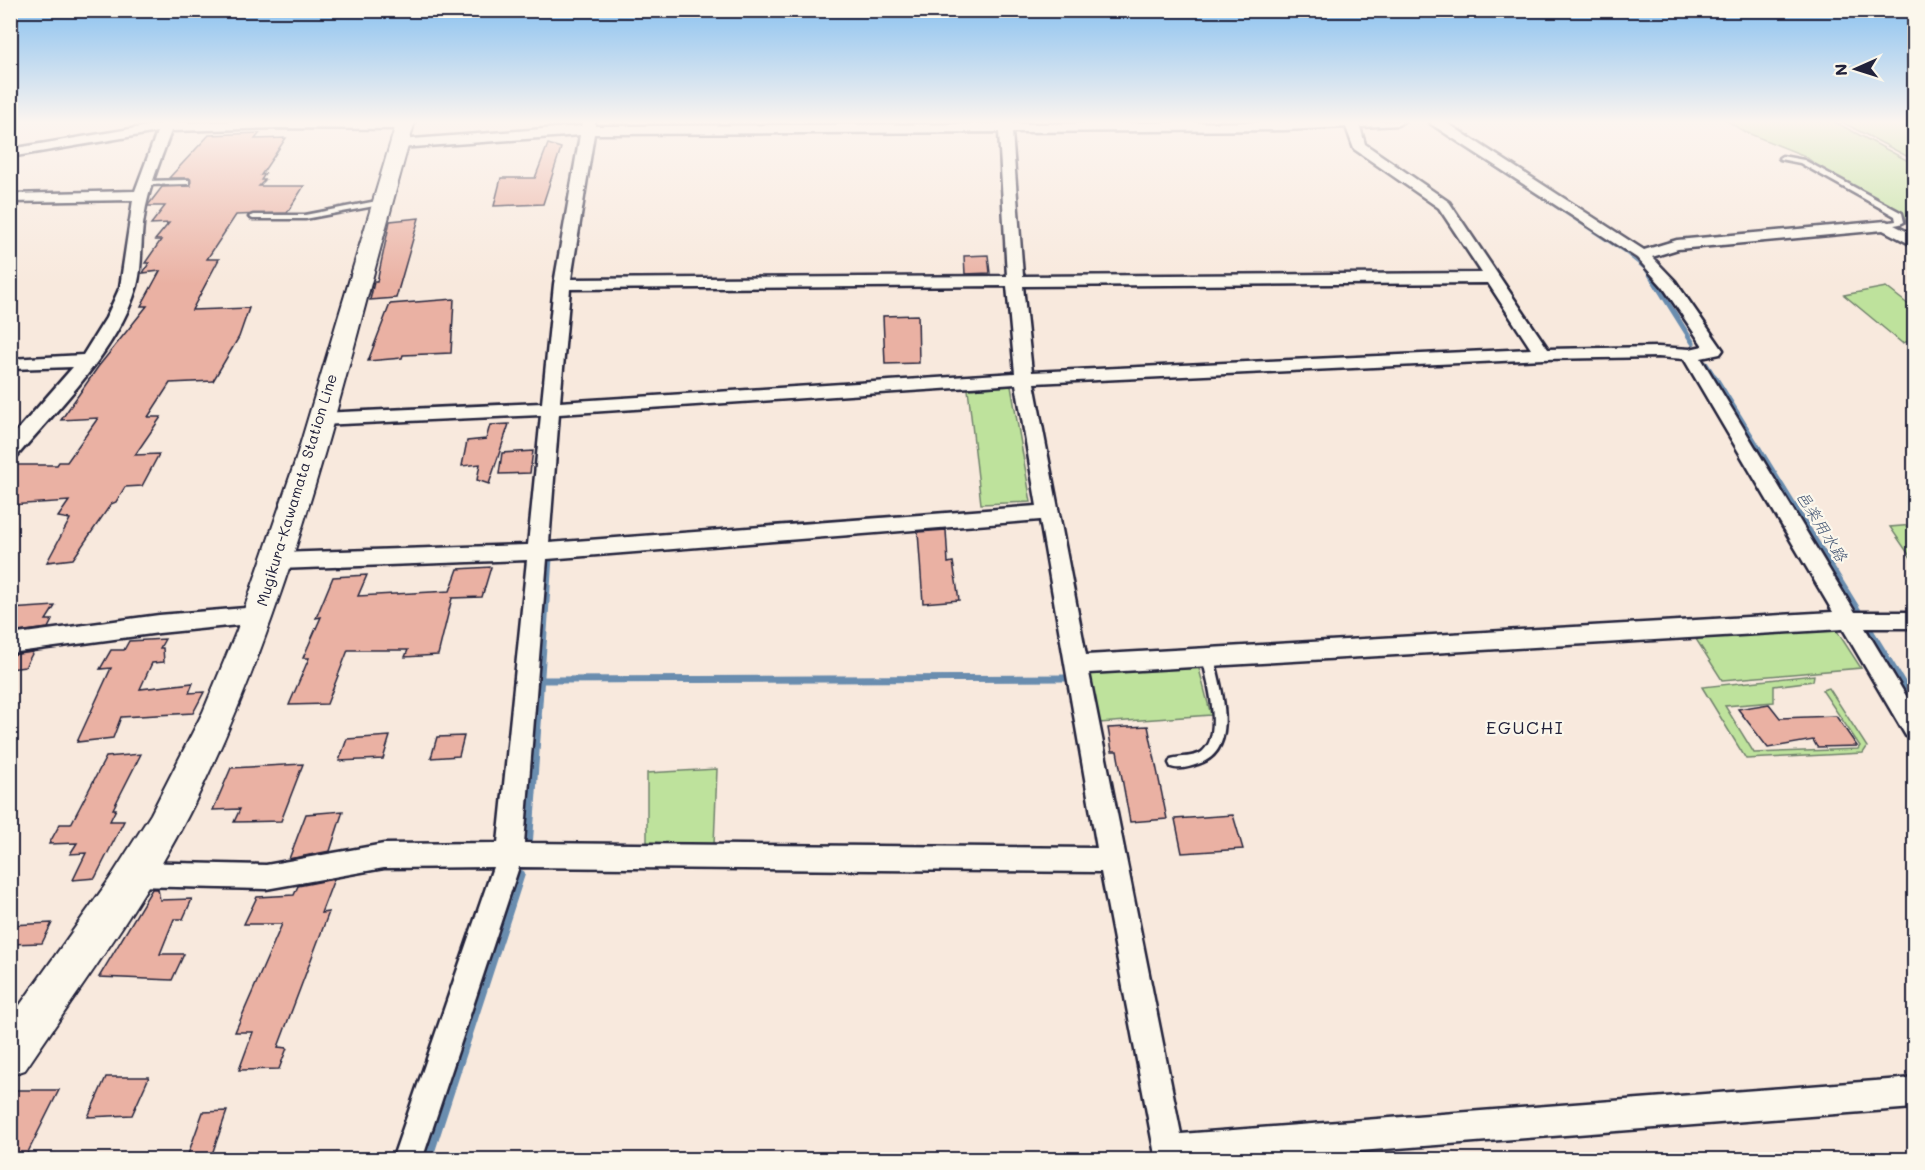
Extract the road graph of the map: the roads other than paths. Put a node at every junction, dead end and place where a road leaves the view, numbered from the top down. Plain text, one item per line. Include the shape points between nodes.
1 (147, 176) edge
2 (390, 176) edge
3 (580, 176) edge
4 (1009, 176) edge
5 (1401, 176) edge
6 (1521, 176) edge
7 (1829, 176) edge
8 (186, 182) dead end
9 (142, 189) junction
10 (10, 198) edge
11 (382, 202) junction
12 (253, 217) dead end
13 (1886, 225) junction
14 (1914, 241) edge
15 (1642, 255) junction
16 (1492, 278) junction
17 (1015, 280) junction
18 (562, 284) junction
19 (1543, 354) junction
20 (1690, 354) junction
21 (88, 361) junction
22 (10, 364) edge
23 (1024, 378) junction
24 (550, 409) junction
25 (320, 419) junction
26 (10, 451) edge
27 (1048, 512) junction
28 (537, 552) junction
29 (278, 561) junction
30 (258, 615) junction
31 (1860, 619) junction
32 (1914, 620) edge
33 (10, 644) edge
34 (1208, 657) junction
35 (1076, 665) junction
36 (1914, 729) edge
37 (1175, 763) dead end
38 (510, 855) junction
39 (1112, 860) junction
40 (134, 874) junction
41 (10, 1055) edge
42 (1914, 1093) edge
43 (1170, 1155) edge
44 (407, 1160) edge

1 - 9 street
2 - 11 main road, Mugikura-Kawamata Station Line
3 - 18 street
4 - 17 street
5 - 16 street via 1444,206
6 - 15 street
7 - 13 lane via 1899,215 1900,222
8 - 9 lane
9 - 10 street
9 - 21 street via 126,296
11 - 12 lane via 305,217
11 - 25 main road, Mugikura-Kawamata Station Line
13 - 14 street
13 - 15 street via 1677,245
15 - 20 street via 1669,284 1714,350
16 - 17 street
16 - 19 street
17 - 18 street
17 - 23 street
18 - 24 street
19 - 20 street
19 - 23 street
20 - 31 street
21 - 22 street
21 - 26 street
23 - 24 street
23 - 27 street
24 - 25 street
24 - 28 street
25 - 29 main road, Mugikura-Kawamata Station Line
27 - 28 street
27 - 35 street
28 - 29 street
28 - 38 street
29 - 30 main road, Mugikura-Kawamata Station Line
30 - 33 street
30 - 40 main road, Mugikura-Kawamata Station Line via 220,711 181,793
31 - 32 street
31 - 34 street
31 - 36 street
34 - 35 street
34 - 37 lane via 1219,710 1216,746 1206,756
35 - 39 street
38 - 39 street
38 - 40 street via 384,856 266,877
38 - 44 street
39 - 43 street
40 - 41 main road, Mugikura-Kawamata Station Line
42 - 43 street

